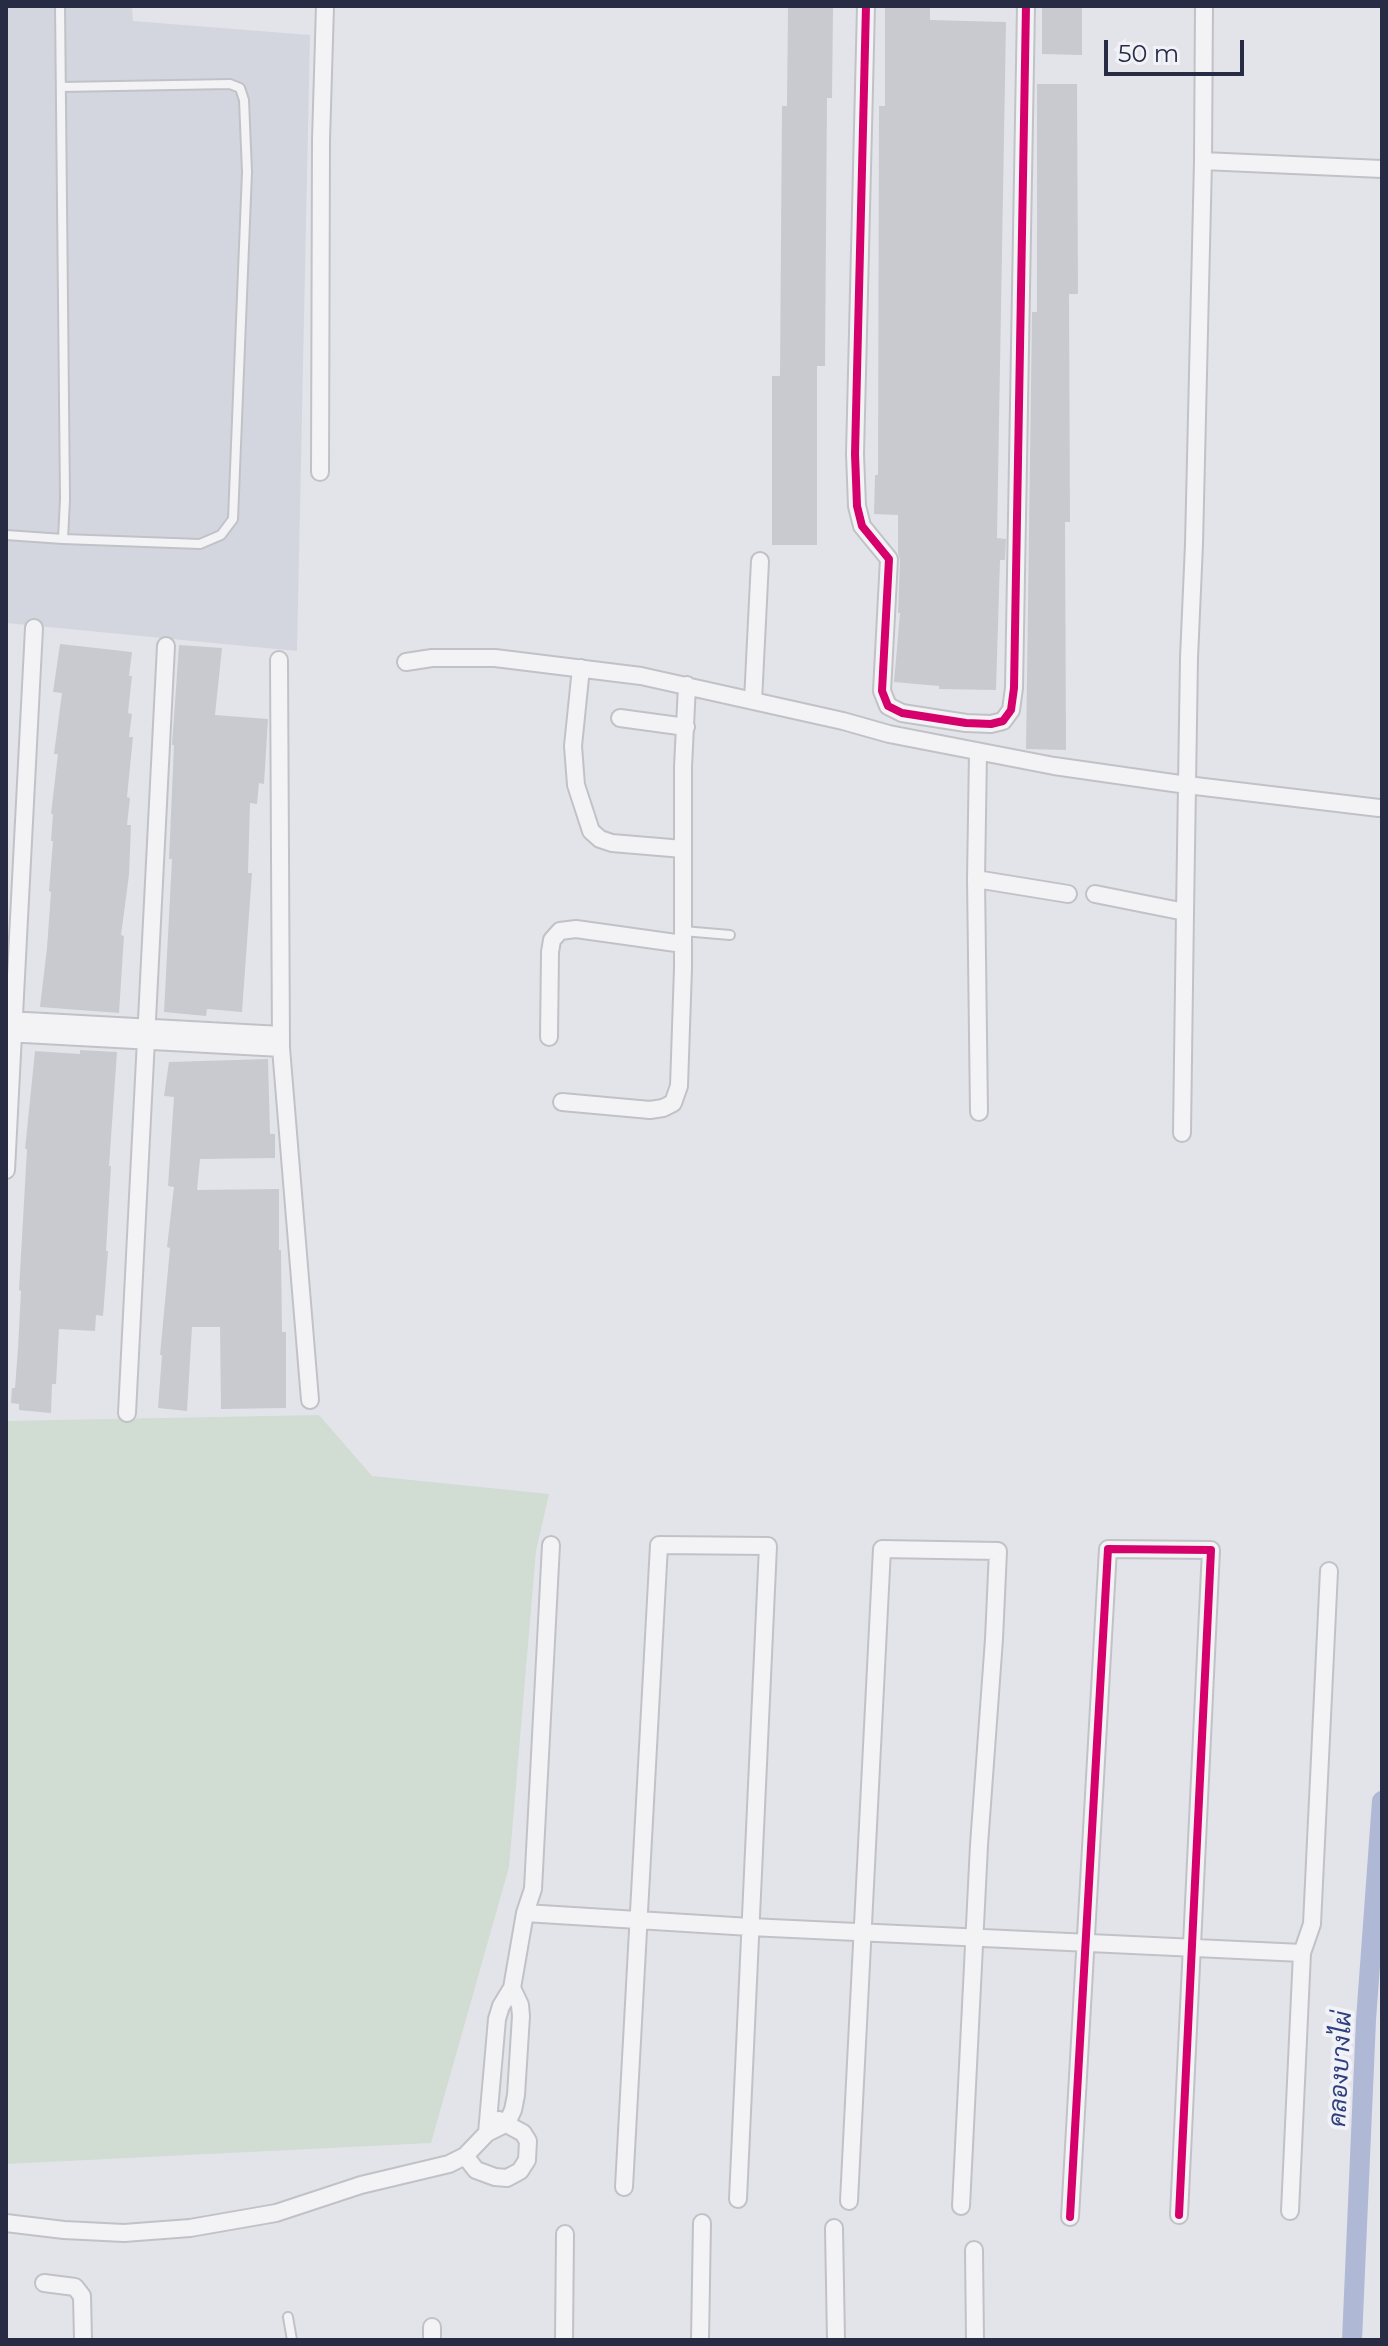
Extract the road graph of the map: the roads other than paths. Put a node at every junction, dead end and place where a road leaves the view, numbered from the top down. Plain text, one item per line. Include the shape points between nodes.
1 (60, 6) edge
2 (325, 6) edge
3 (866, 6) edge
4 (1026, 6) edge
5 (1204, 6) edge
6 (61, 87) junction
7 (1203, 161) junction
8 (1382, 169) edge
9 (320, 472) dead end
10 (6, 535) edge
11 (63, 539) junction
12 (760, 561) dead end
13 (34, 628) dead end
14 (166, 646) dead end
15 (279, 660) dead end
16 (406, 662) dead end
17 (581, 668) junction
18 (687, 685) junction
19 (753, 701) junction
20 (620, 718) dead end
21 (686, 727) junction
22 (978, 752) junction
23 (1187, 785) junction
24 (1379, 808) dead end
25 (683, 849) junction
26 (976, 879) junction
27 (1068, 894) dead end
28 (1095, 894) dead end
29 (1185, 912) junction
30 (730, 935) dead end
31 (683, 938) junction
32 (10, 1027) edge
33 (147, 1034) junction
34 (549, 1037) dead end
35 (281, 1041) junction
36 (562, 1102) dead end
37 (979, 1112) dead end
38 (1182, 1133) dead end
39 (6, 1170) edge
40 (310, 1400) dead end
41 (127, 1413) dead end
42 (551, 1545) dead end
43 (1329, 1571) dead end
44 (525, 1913) junction
45 (640, 1919) junction
46 (750, 1927) junction
47 (863, 1932) junction
48 (976, 1937) junction
49 (1087, 1944) junction
50 (1192, 1948) junction
51 (1302, 1953) junction
52 (512, 1988) junction
53 (507, 2123) junction
54 (487, 2124) junction
55 (465, 2156) junction
56 (624, 2187) dead end
57 (738, 2199) dead end
58 (849, 2201) dead end
59 (961, 2206) dead end
60 (1290, 2211) dead end
61 (1179, 2215) dead end
62 (1070, 2217) dead end
63 (6, 2223) edge
64 (702, 2223) dead end
65 (834, 2228) dead end
66 (565, 2234) dead end
67 (974, 2250) dead end
68 (44, 2283) dead end
69 (288, 2317) dead end
70 (83, 2340) edge
71 (292, 2340) edge
72 (564, 2340) edge
73 (700, 2340) edge
74 (836, 2340) edge
75 (975, 2340) edge

1 - 6 lane
2 - 9 street
3 - 4 street via 855,454 862,526 889,559 882,691 888,706 902,713 991,724 1003,721 1011,710 1014,688
5 - 7 street
6 - 11 lane
6 - 11 lane via 240,88 247,172 233,519 221,535 200,544
7 - 8 street
7 - 23 street
10 - 11 lane
12 - 19 street
13 - 32 street
14 - 33 street
15 - 35 street
16 - 17 street via 495,658
17 - 18 street
17 - 25 street via 573,746 576,785 591,831 612,843
18 - 19 street
18 - 21 street
19 - 22 street
20 - 21 street
21 - 25 street
22 - 23 street
22 - 26 street
23 - 24 street
23 - 29 street
25 - 31 street
26 - 27 street
26 - 37 street
28 - 29 street
29 - 38 street
30 - 31 lane
31 - 34 street via 560,931 550,952
31 - 36 street via 679,1086 673,1103 650,1110
32 - 33 street
32 - 39 street
33 - 35 street
33 - 41 street
35 - 40 street
42 - 44 street via 533,1889
43 - 51 street via 1312,1924
44 - 45 street
44 - 52 street
45 - 46 street
45 - 46 street via 659,1545 768,1546
45 - 56 street
46 - 47 street
46 - 57 street
47 - 48 street
47 - 48 street via 882,1549 998,1551
47 - 58 street
48 - 49 street
48 - 59 street
49 - 50 street
49 - 50 street via 1108,1549 1211,1550
49 - 62 street
50 - 51 street
50 - 61 street
51 - 60 street
52 - 53 street via 521,2016 516,2095
52 - 54 street via 497,2019
53 - 54 street
53 - 55 street via 528,2141 520,2171 495,2177 476,2170
54 - 55 street
55 - 63 street via 276,2213 190,2228 124,2233
64 - 73 street
65 - 74 street
66 - 72 street
67 - 75 street
68 - 70 street via 75,2287 82,2296
69 - 71 lane

